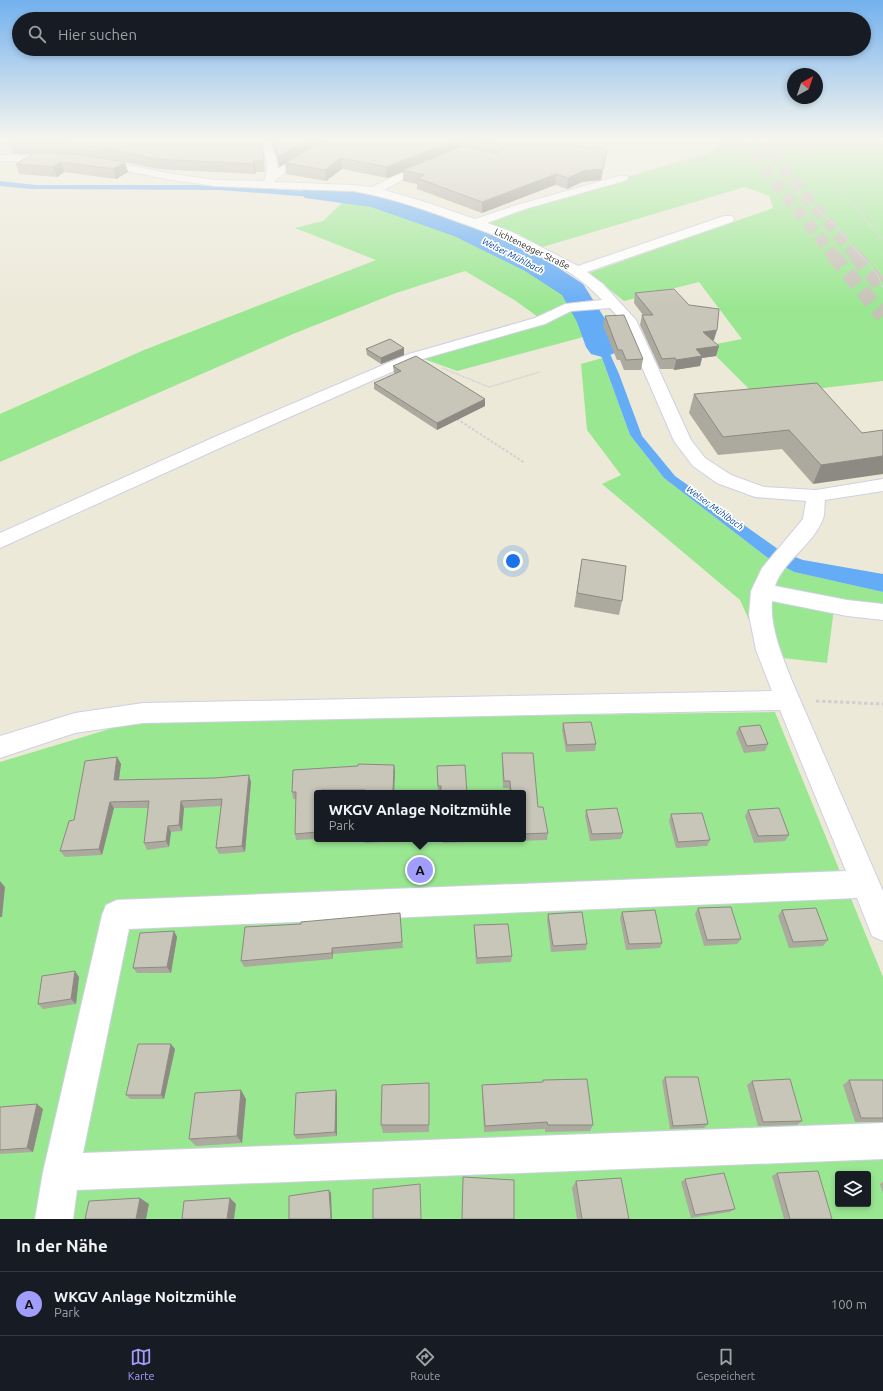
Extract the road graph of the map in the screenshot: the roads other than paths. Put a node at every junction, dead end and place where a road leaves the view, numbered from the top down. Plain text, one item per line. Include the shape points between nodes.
1 (386, 195) edge
2 (561, 195) edge
3 (728, 219) dead end
4 (476, 223) junction
5 (577, 271) junction
6 (614, 302) junction
7 (883, 484) edge
8 (816, 496) junction
9 (0, 541) edge
10 (765, 582) junction
11 (883, 612) edge
12 (788, 700) junction
13 (0, 747) edge
14 (866, 884) junction
15 (883, 926) edge
16 (883, 1141) edge
17 (61, 1172) junction
18 (54, 1219) edge

1 - 4 street, Lichtenegger Straße
2 - 4 street via 521,206
3 - 5 street
4 - 5 street, Lichtenegger Straße via 508,235
5 - 6 street, Lichtenegger Straße
6 - 8 street, Lichtenegger Straße via 628,320 683,441 699,462 724,479 762,493
6 - 9 street via 563,308 540,321 414,356
7 - 8 street, Lichtenegger Straße
8 - 10 street via 814,518
10 - 11 street via 847,608
10 - 12 street via 760,615 768,650
12 - 13 street via 143,713 75,723
12 - 14 street
14 - 15 street
14 - 17 street via 117,915
16 - 17 street
17 - 18 street

